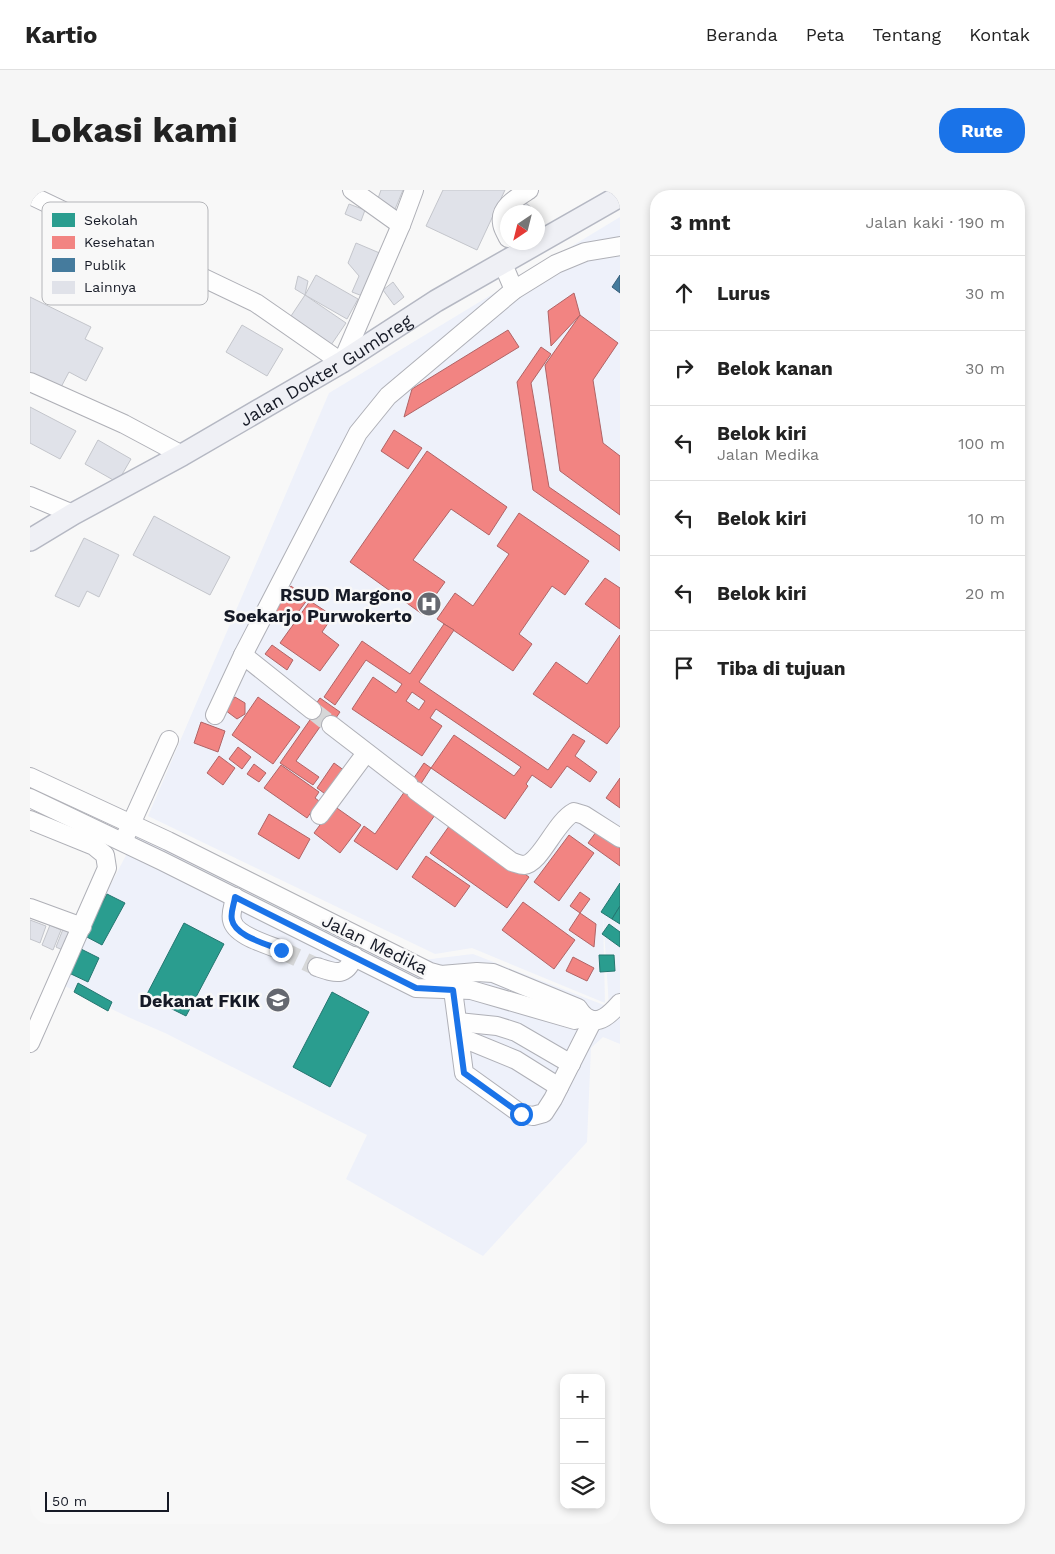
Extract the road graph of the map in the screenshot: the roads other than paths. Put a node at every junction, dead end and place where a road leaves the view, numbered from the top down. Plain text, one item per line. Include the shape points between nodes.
1 (352, 190) edge
2 (414, 190) edge
3 (529, 190) edge
4 (30, 195) edge
5 (620, 196) edge
6 (45, 202) edge
7 (508, 205) edge
8 (400, 225) junction
9 (545, 232) edge
10 (620, 246) edge
11 (509, 250) edge
12 (208, 280) edge
13 (514, 290) junction
14 (342, 362) junction
15 (30, 382) edge
16 (182, 455) junction
17 (30, 496) edge
18 (73, 514) junction
19 (30, 540) edge
20 (242, 655) junction
21 (312, 710) tunnel mouth
22 (215, 715) dead end
23 (331, 725) tunnel mouth
24 (170, 740) dead end
25 (366, 753) junction
26 (30, 777) edge
27 (30, 798) edge
28 (320, 815) dead end
29 (30, 820) edge
30 (131, 825) junction
31 (620, 838) edge
32 (123, 843) junction
33 (235, 897) junction
34 (30, 908) edge
35 (82, 927) junction
36 (281, 950) tunnel mouth
37 (354, 956) junction
38 (317, 967) tunnel mouth
39 (453, 982) junction
40 (620, 1003) edge
41 (589, 1019) junction
42 (459, 1029) junction
43 (30, 1043) edge
44 (571, 1064) junction
45 (559, 1088) junction

1 - 8 street
2 - 8 street
3 - 7 street
4 - 6 street
5 - 9 main road, Jalan Dokter Gumbreg
8 - 14 street
10 - 13 street via 585,252 556,264
11 - 13 street
11 - 14 main road, Jalan Dokter Gumbreg
12 - 14 street via 256,303
13 - 20 street via 388,396 372,414 358,433
14 - 16 main road, Jalan Dokter Gumbreg
15 - 16 street via 124,424
16 - 18 main road, Jalan Dokter Gumbreg
17 - 18 street
18 - 19 main road, Jalan Dokter Gumbreg
20 - 21 street
20 - 22 street
23 - 25 street
24 - 30 street
25 - 28 street
25 - 31 street via 512,862 523,865 533,862 565,816 574,812
26 - 30 street, Jalan Medika
27 - 32 street, Jalan Medika
29 - 35 street via 94,846 105,855 107,868
30 - 32 street
30 - 39 street, Jalan Medika
32 - 33 street, Jalan Medika
33 - 36 street via 232,921 235,927 244,935
33 - 37 street, Jalan Medika
34 - 35 street
35 - 43 street
37 - 38 street via 344,971
37 - 39 street, Jalan Medika via 416,988
39 - 41 street, Jalan Medika via 458,989 575,1020
39 - 42 street
40 - 41 street via 603,1018
41 - 44 street
42 - 44 street via 497,1026 516,1032
42 - 45 street
42 - 45 street via 464,1073 521,1114 533,1116 544,1113
44 - 45 street

